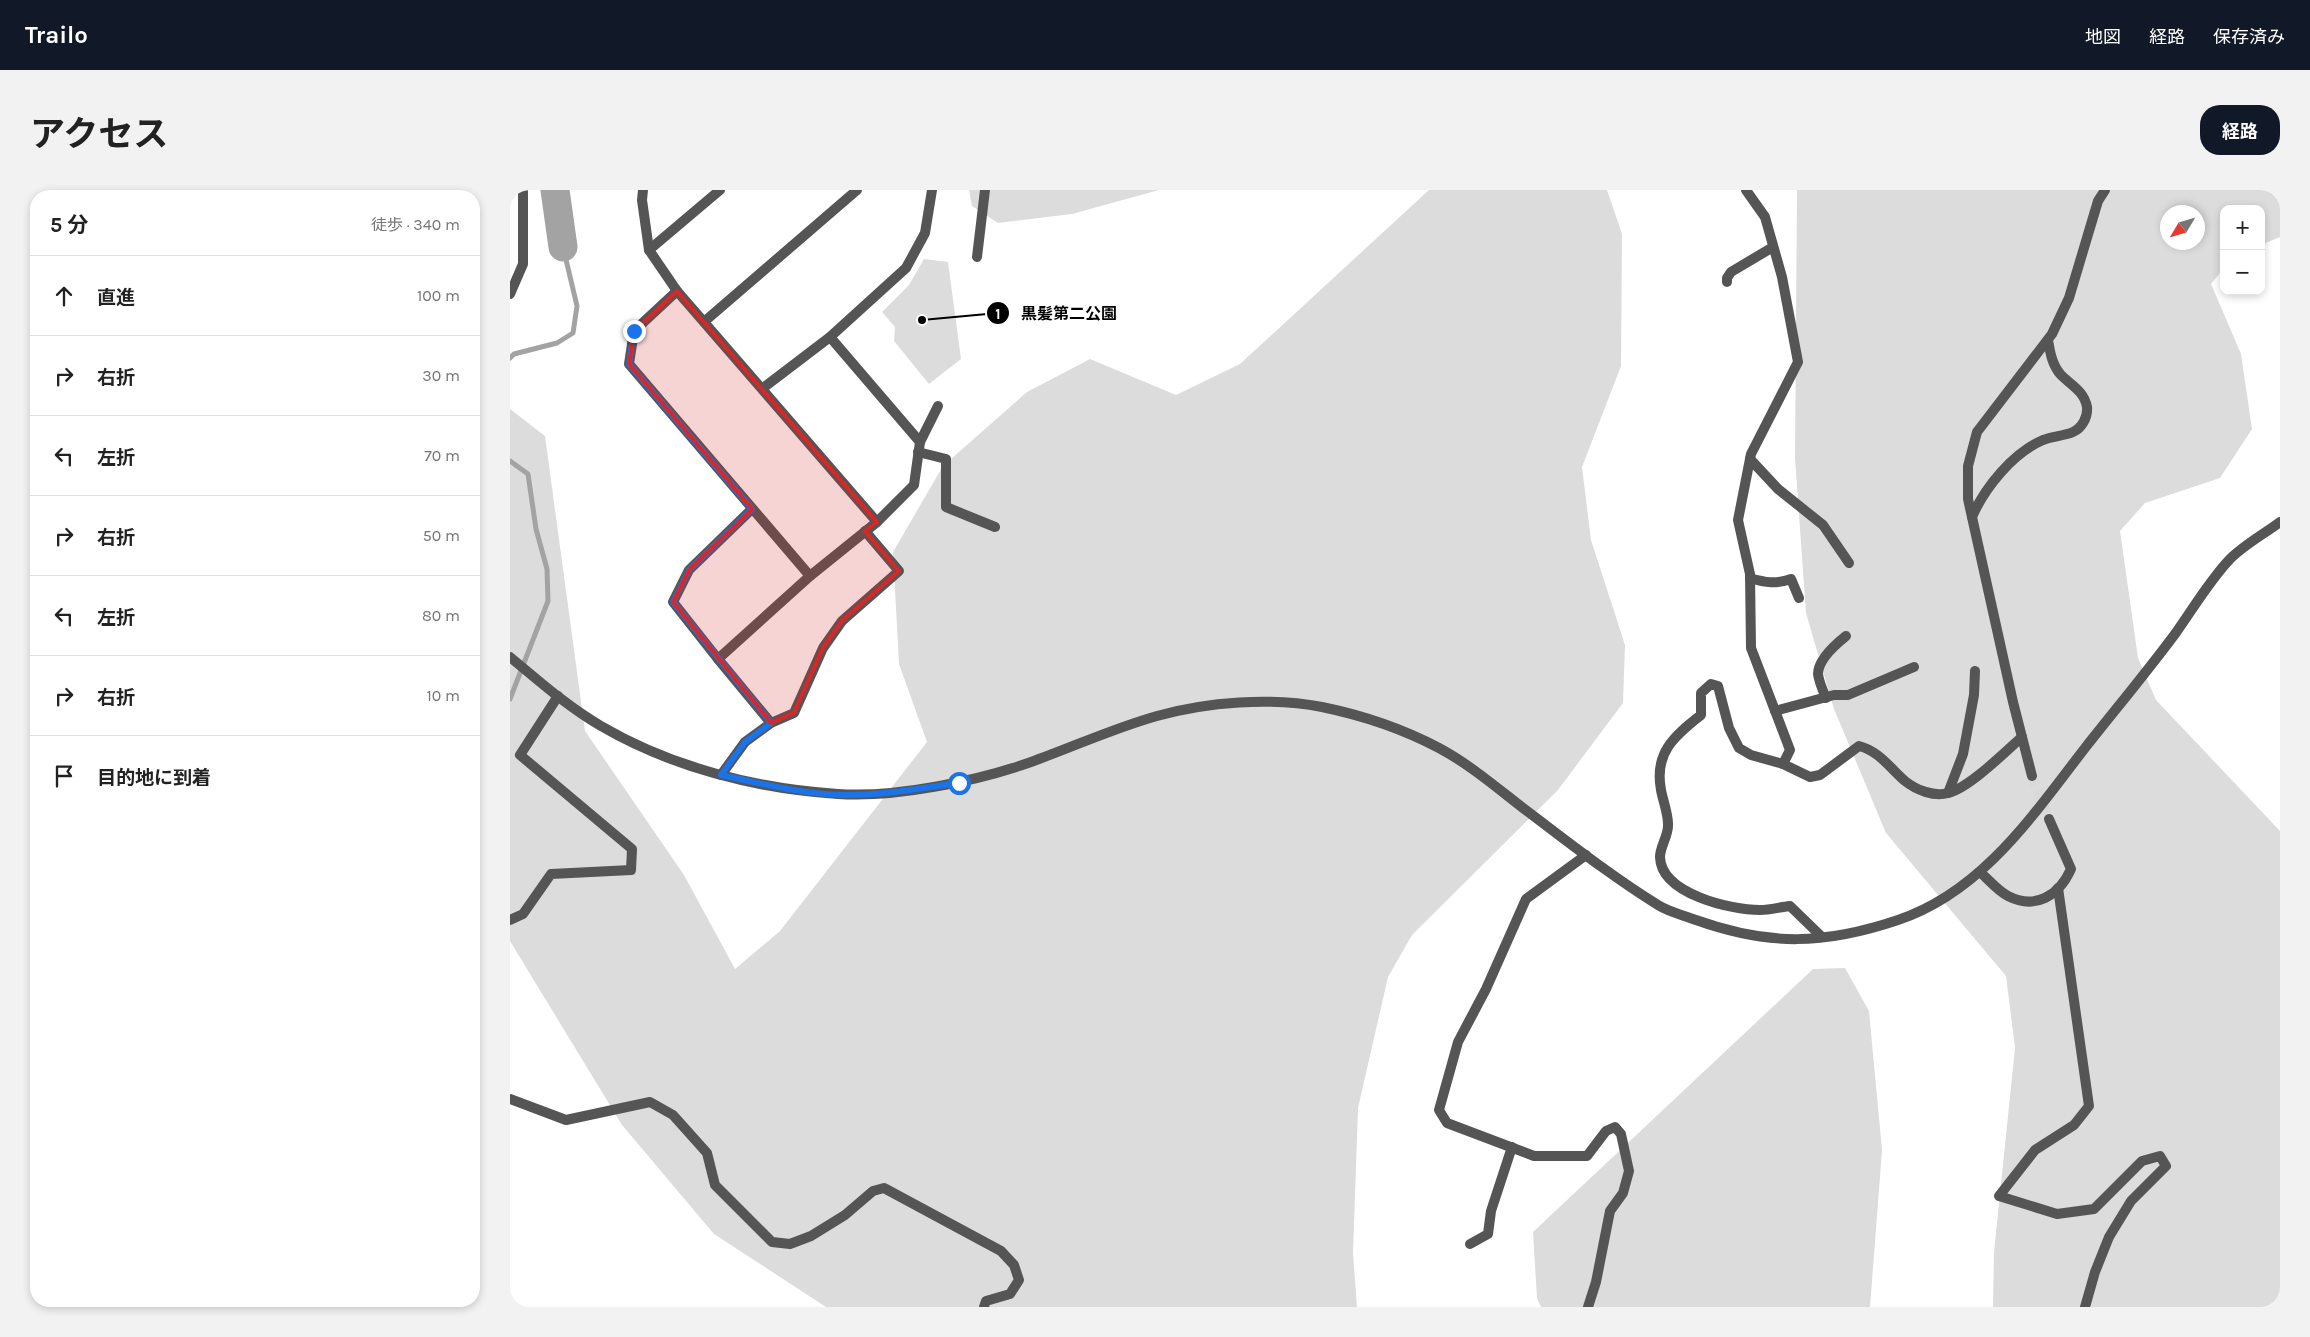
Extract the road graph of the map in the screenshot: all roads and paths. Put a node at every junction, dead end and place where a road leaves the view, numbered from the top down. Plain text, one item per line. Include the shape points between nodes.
1 (523, 190) edge
2 (643, 190) edge
3 (720, 190) edge
4 (857, 190) edge
5 (932, 190) edge
6 (985, 190) edge
7 (1746, 190) edge
8 (2104, 190) edge
9 (1773, 248) junction
10 (649, 250) junction
11 (976, 256) dead end
12 (514, 274) edge
13 (1727, 282) dead end
14 (677, 291) junction
15 (510, 294) edge
16 (705, 321) junction
17 (830, 337) junction
18 (2048, 340) junction
19 (763, 388) junction
20 (938, 406) dead end
21 (919, 447) junction
22 (1750, 459) junction
23 (752, 509) junction
24 (1972, 517) junction
25 (877, 522) junction
26 (2280, 522) edge
27 (994, 527) dead end
28 (865, 531) junction
29 (1849, 563) dead end
30 (810, 576) junction
31 (1750, 578) junction
32 (1799, 598) dead end
33 (1846, 636) dead end
34 (510, 657) edge
35 (718, 659) junction
36 (1914, 667) dead end
37 (1975, 672) dead end
38 (556, 694) junction
39 (1826, 698) junction
40 (1775, 711) junction
41 (771, 723) junction
42 (2022, 737) junction
43 (1783, 764) junction
44 (721, 775) junction
45 (2032, 776) tunnel mouth
46 (1948, 793) junction
47 (2049, 819) tunnel mouth
48 (1586, 855) junction
49 (1981, 873) junction
50 (2058, 888) junction
51 (510, 920) edge
52 (1822, 938) junction
53 (510, 1100) edge
54 (1512, 1147) junction
55 (1470, 1244) dead end
56 (984, 1307) edge
57 (1588, 1307) edge
58 (2085, 1307) edge

1 - 12 street via 523,264
2 - 10 street
3 - 10 street
4 - 16 street
5 - 17 street via 926,233 906,268
6 - 11 street
7 - 9 street via 1765,217
8 - 18 street via 2069,298
9 - 13 street via 1731,272
9 - 22 street via 1782,277 1798,362
10 - 14 street
12 - 15 street
14 - 16 street
14 - 23 street via 634,331 629,364
16 - 19 street
17 - 19 street
17 - 21 street
18 - 24 street via 1977,432 1968,466 1968,499
18 - 24 street via 2052,362 2085,398 2084,422 2074,432 2043,440 2025,451 1982,494
19 - 25 street
20 - 21 street
21 - 25 street via 914,485
21 - 27 street via 946,459 946,508
22 - 29 street via 1778,489 1823,525
22 - 31 street via 1738,520
23 - 30 street
23 - 35 street via 689,570 673,602
24 - 42 street
25 - 28 street
26 - 49 street via 2231,557 2023,828
28 - 30 street
28 - 41 street via 899,571 842,621 823,648 794,713
30 - 35 street
31 - 32 street via 1765,583 1791,579
31 - 40 street via 1751,648
33 - 39 street via 1819,667 1818,675
34 - 38 street
35 - 41 street
36 - 39 street via 1848,695
37 - 46 street via 1963,754
38 - 44 street via 600,726 665,757
38 - 51 street via 520,755 632,849 631,870 551,874 523,914
39 - 40 street
40 - 43 street via 1790,750
41 - 44 street via 745,742
42 - 45 street
42 - 46 street via 1962,787
43 - 46 street via 1810,777 1820,775 1859,746 1877,754 1906,782 1928,793
43 - 52 street via 1739,748 1729,728 1718,686 1711,684 1702,693 1701,715 1678,734 1662,755 1660,788 1669,825 1660,857 1665,875 1689,893 1719,905 1752,909 1790,906
44 - 48 street via 770,786 841,795 897,792 959,783 1027,764 1161,715 1228,703 1281,703 1320,707 1360,718 1399,730 1441,750 1484,778
47 - 50 street via 2071,870
48 - 52 street via 1662,908 1731,932 1776,940
48 - 54 street via 1526,899 1486,989 1458,1042 1439,1110 1447,1123
49 - 50 street via 2007,896 2028,903 2044,900
49 - 52 street via 1905,918 1844,936
50 - 58 street via 2089,1106 2074,1125 2035,1150 1998,1196 2057,1214 2094,1209 2142,1161 2160,1156 2166,1166 2131,1201 2109,1237
53 - 56 street via 566,1120 650,1102 673,1115 707,1153 715,1185 772,1242 790,1244 811,1236 845,1215 874,1191 884,1188 1001,1251 1014,1265 1019,1280 1010,1294 986,1301
54 - 55 street via 1491,1211 1488,1234
54 - 57 street via 1534,1156 1587,1156 1606,1132 1614,1127 1621,1134 1629,1171 1623,1193 1610,1211

